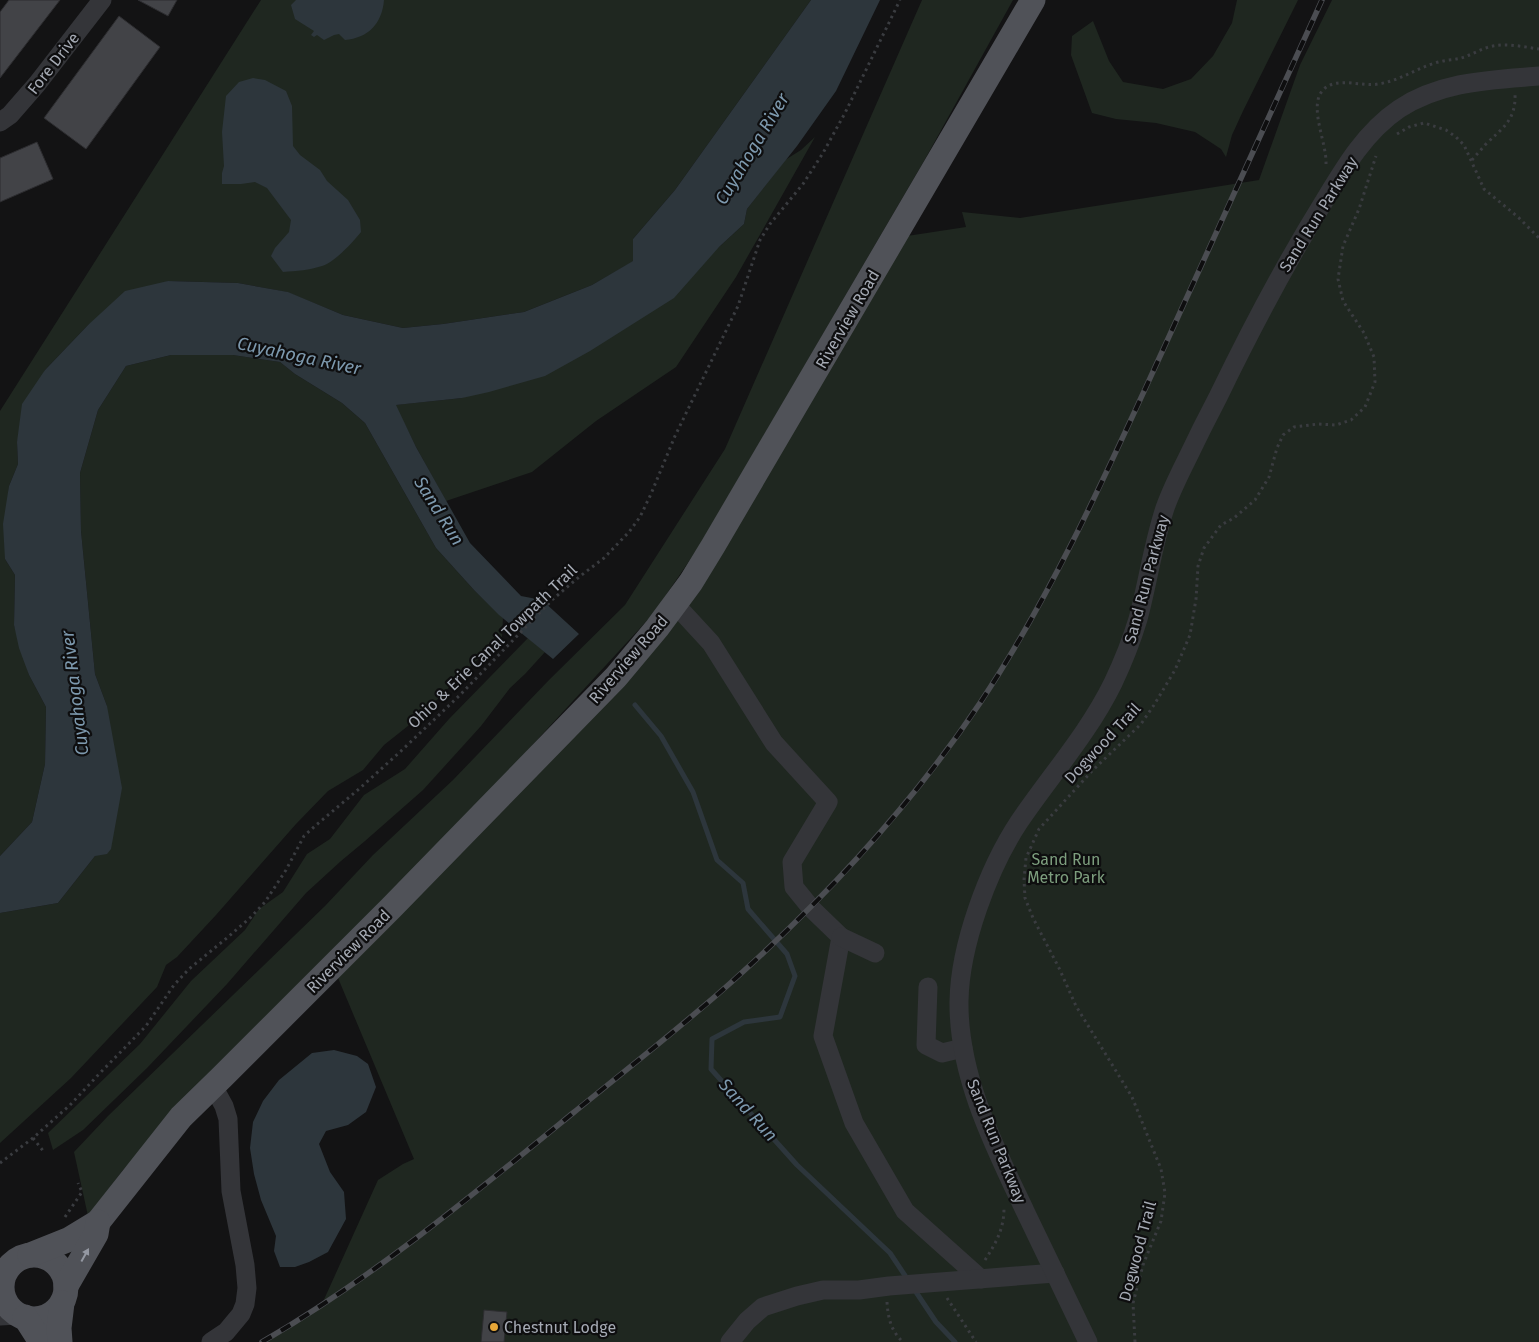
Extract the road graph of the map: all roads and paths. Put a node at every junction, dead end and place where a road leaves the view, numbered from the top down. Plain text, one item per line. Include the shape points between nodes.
1 (102, 0) edge
2 (900, 0) edge
3 (1033, 0) edge
4 (1539, 76) edge
5 (1514, 78) junction
6 (0, 122) edge
7 (1396, 134) dead end
8 (1380, 151) dead end
9 (1472, 160) junction
10 (1539, 238) edge
11 (675, 604) junction
12 (841, 937) junction
13 (875, 953) dead end
14 (928, 987) dead end
15 (963, 1048) junction
16 (213, 1086) junction
17 (33, 1138) junction
18 (44, 1152) dead end
19 (0, 1163) edge
20 (78, 1183) dead end
21 (98, 1222) junction
22 (63, 1223) dead end
23 (30, 1254) junction
24 (1055, 1273) junction
25 (2, 1277) edge
26 (981, 1279) junction
27 (937, 1283) junction
28 (888, 1286) junction
29 (64, 1294) junction
30 (14, 1316) edge
31 (41, 1342) edge
32 (60, 1342) edge
33 (211, 1342) edge
34 (730, 1342) edge
35 (903, 1342) edge
36 (976, 1342) edge
37 (1088, 1342) edge
38 (1135, 1342) edge

1 - 6 street, Fore Drive via 37,84
2 - 17 path, Ohio & Erie Canal Towpath Trail via 823,153 760,240 738,306 640,517 629,532 604,558 552,600 401,751 304,836 265,902 189,969 146,1026 70,1105
3 - 11 main road, Riverview Road via 718,538
4 - 5 street, Sand Run Parkway
5 - 9 path via 1515,100 1507,125
5 - 15 street, Sand Run Parkway via 1447,87 1410,102 1383,120 1347,163 1284,268 1166,503 1137,623 1114,681 1066,759 1020,821 992,871 973,924 961,976 959,1018
7 - 9 path via 1424,123 1446,130 1464,145
8 - 38 path, Dogwood Trail via 1343,246 1338,279 1343,301 1364,333 1374,357 1375,382 1365,407 1351,420 1336,426 1318,424 1294,428 1283,435 1269,477 1255,500 1221,525 1204,548 1198,566 1190,636 1154,705 1140,724 1039,829 1026,858 1026,898 1033,918 1076,1006 1132,1097 1161,1169 1165,1193 1162,1221 1143,1264 1133,1303
9 - 10 path via 1484,189
11 - 12 street via 711,643 774,743 828,802 792,862 794,887
11 - 16 main road, Riverview Road via 616,678
12 - 13 street
12 - 26 street via 823,1036 854,1124 905,1210
14 - 15 street via 926,1045 942,1053
15 - 24 street, Sand Run Parkway via 981,1112
16 - 21 main road, Riverview Road via 181,1117
16 - 33 street via 226,1112 232,1191 247,1288 241,1314 231,1327
17 - 18 path
17 - 19 path, Ohio & Erie Canal Towpath Trail
20 - 22 path via 82,1192
21 - 23 main road, Riverview Road via 70,1240
29 -> 21 main road, Riverview Road via 96,1234
23 - 25 main road via 15,1261
23 - 29 main road via 51,1259 59,1266 65,1275
24 - 26 street
24 - 37 street, Sand Run Parkway
25 - 30 main road via 3,1293
26 - 27 street
27 - 28 street
27 - 36 path
28 - 34 street via 823,1290 763,1307
28 - 35 path via 890,1324
29 - 30 main road via 50,1315 33,1319
29 - 32 main road
30 - 31 main road

